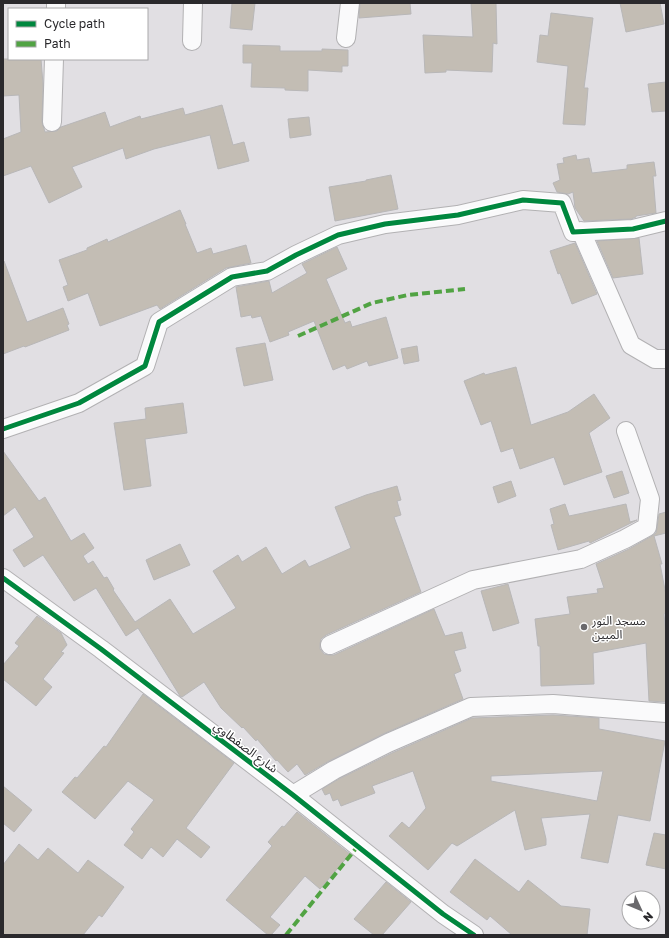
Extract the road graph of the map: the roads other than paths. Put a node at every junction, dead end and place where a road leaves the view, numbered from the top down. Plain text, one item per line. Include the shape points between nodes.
1 (193, 3) edge
2 (350, 3) edge
3 (346, 38) dead end
4 (192, 41) dead end
5 (54, 60) edge
6 (52, 122) dead end
7 (666, 221) edge
8 (581, 231) junction
9 (666, 360) edge
10 (3, 429) edge
11 (626, 431) dead end
12 (3, 578) edge
13 (330, 645) dead end
14 (666, 713) edge
15 (293, 795) junction
16 (474, 935) edge

1 - 4 street
2 - 3 street
5 - 6 street
7 - 8 street via 633,229
8 - 9 street via 631,345 655,359
8 - 10 street via 573,232 562,203 523,200 458,215 385,224 338,235 268,272 232,277 159,322 145,366 79,403
11 - 13 street via 650,499 647,527 581,559 474,580
12 - 15 street, شارع الصفطاوي
14 - 15 street via 553,704 471,707 334,770
15 - 16 street, شارع الصفطاوي via 443,914

